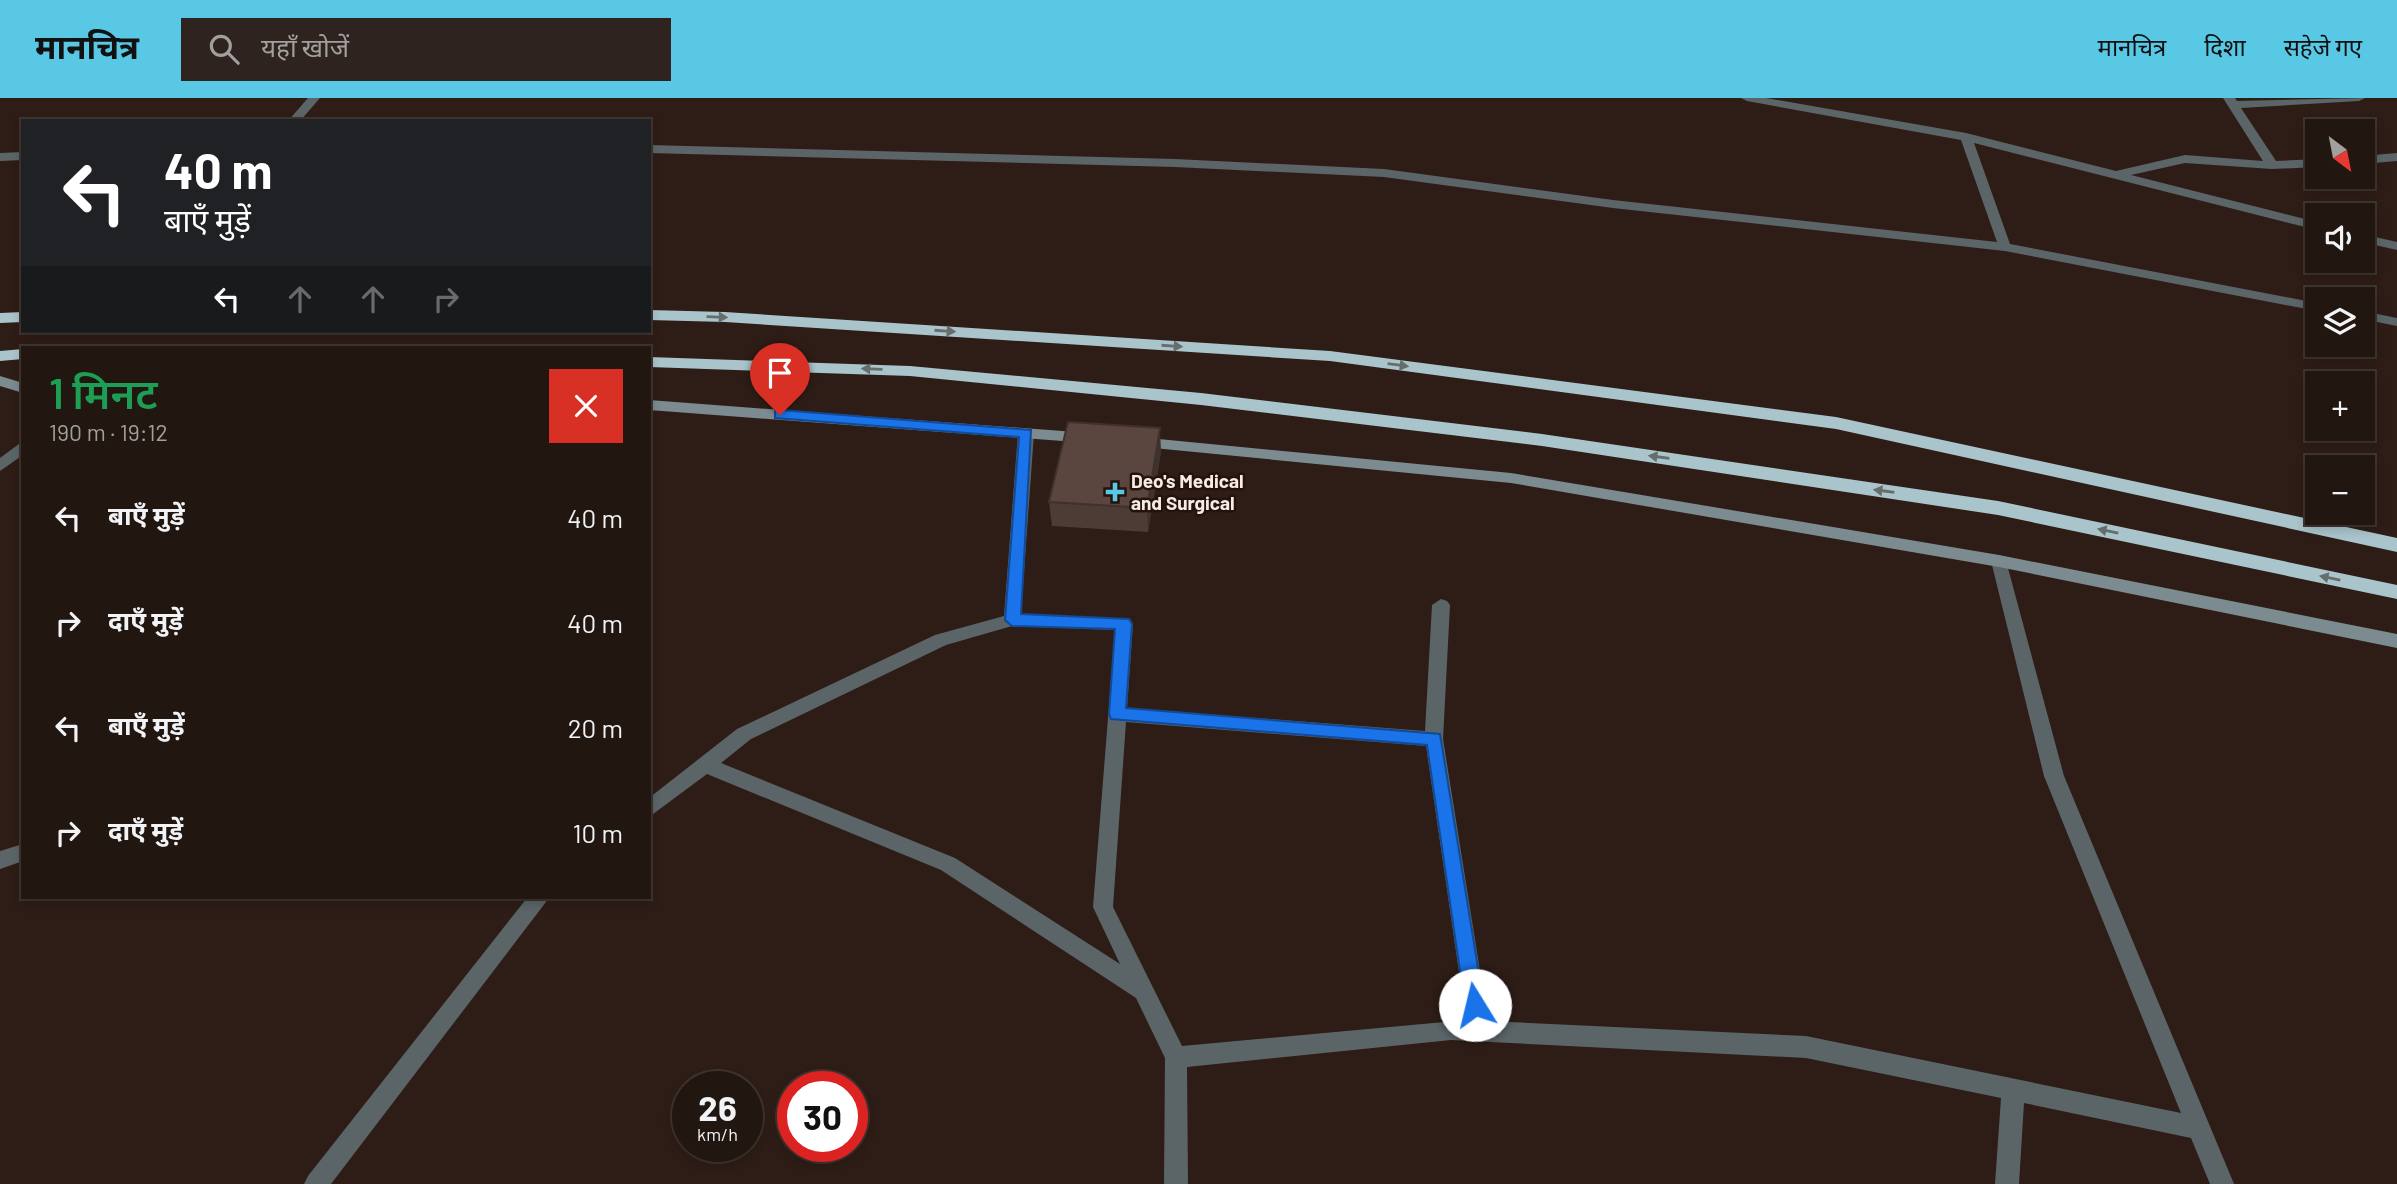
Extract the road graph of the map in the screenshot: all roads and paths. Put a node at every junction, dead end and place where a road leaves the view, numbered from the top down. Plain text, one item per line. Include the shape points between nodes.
1 (314, 98) edge
2 (1747, 98) edge
3 (2360, 98) edge
4 (2232, 102) edge
5 (1795, 103) edge
6 (296, 119) edge
7 (1966, 137) junction
8 (651, 149) edge
9 (21, 156) edge
10 (0, 157) edge
11 (2397, 157) edge
12 (2375, 159) edge
13 (2305, 164) edge
14 (2272, 165) junction
15 (2113, 176) junction
16 (2305, 223) edge
17 (2375, 241) edge
18 (2397, 246) edge
19 (2005, 247) junction
20 (2305, 305) edge
21 (651, 315) edge
22 (21, 317) edge
23 (0, 318) edge
24 (2375, 318) edge
25 (2397, 322) edge
26 (21, 354) edge
27 (0, 356) edge
28 (651, 362) edge
29 (0, 382) edge
30 (21, 387) edge
31 (651, 405) edge
32 (1026, 433) junction
33 (21, 448) edge
34 (0, 467) edge
35 (2397, 545) edge
36 (1999, 561) junction
37 (2397, 592) edge
38 (1441, 605) dead end
39 (1012, 620) junction
40 (2397, 641) edge
41 (1117, 714) junction
42 (1434, 739) junction
43 (705, 765) junction
44 (651, 807) edge
45 (21, 853) edge
46 (0, 860) edge
47 (538, 899) edge
48 (1142, 990) junction
49 (1479, 1031) junction
50 (1176, 1058) junction
51 (2014, 1090) junction
52 (2200, 1128) junction
53 (316, 1184) edge
54 (1177, 1184) edge
55 (2007, 1184) edge
56 (2222, 1184) edge

1 - 6 street
2 - 5 street
3 - 4 street
4 - 14 street
5 - 7 street
7 - 15 street
7 - 19 street
8 - 19 street via 1384,173 1614,204
9 - 10 street
11 - 12 street
13 - 14 street
14 - 15 street via 2185,159
15 - 16 street
17 - 18 street
19 - 20 street
21 -> 35 highway via 1330,356 1836,422
22 - 23 highway
24 - 25 street
26 - 27 highway
37 -> 28 highway via 1998,508 1542,440 1201,399 910,371
29 - 30 street
31 - 32 street
32 - 36 street via 1511,478
32 - 39 street
33 - 34 street
36 - 40 street
36 - 52 street via 2054,776
38 - 42 street
39 - 41 street via 1124,624
39 - 43 street via 929,646 744,734
41 - 42 street
41 - 48 street via 1102,907
42 - 49 street
43 - 44 street
43 - 48 street via 948,864
45 - 46 street
47 - 53 street
48 - 50 street
49 - 50 street
49 - 51 street via 1806,1047
50 - 54 street
51 - 52 street
51 - 55 street
52 - 56 street

